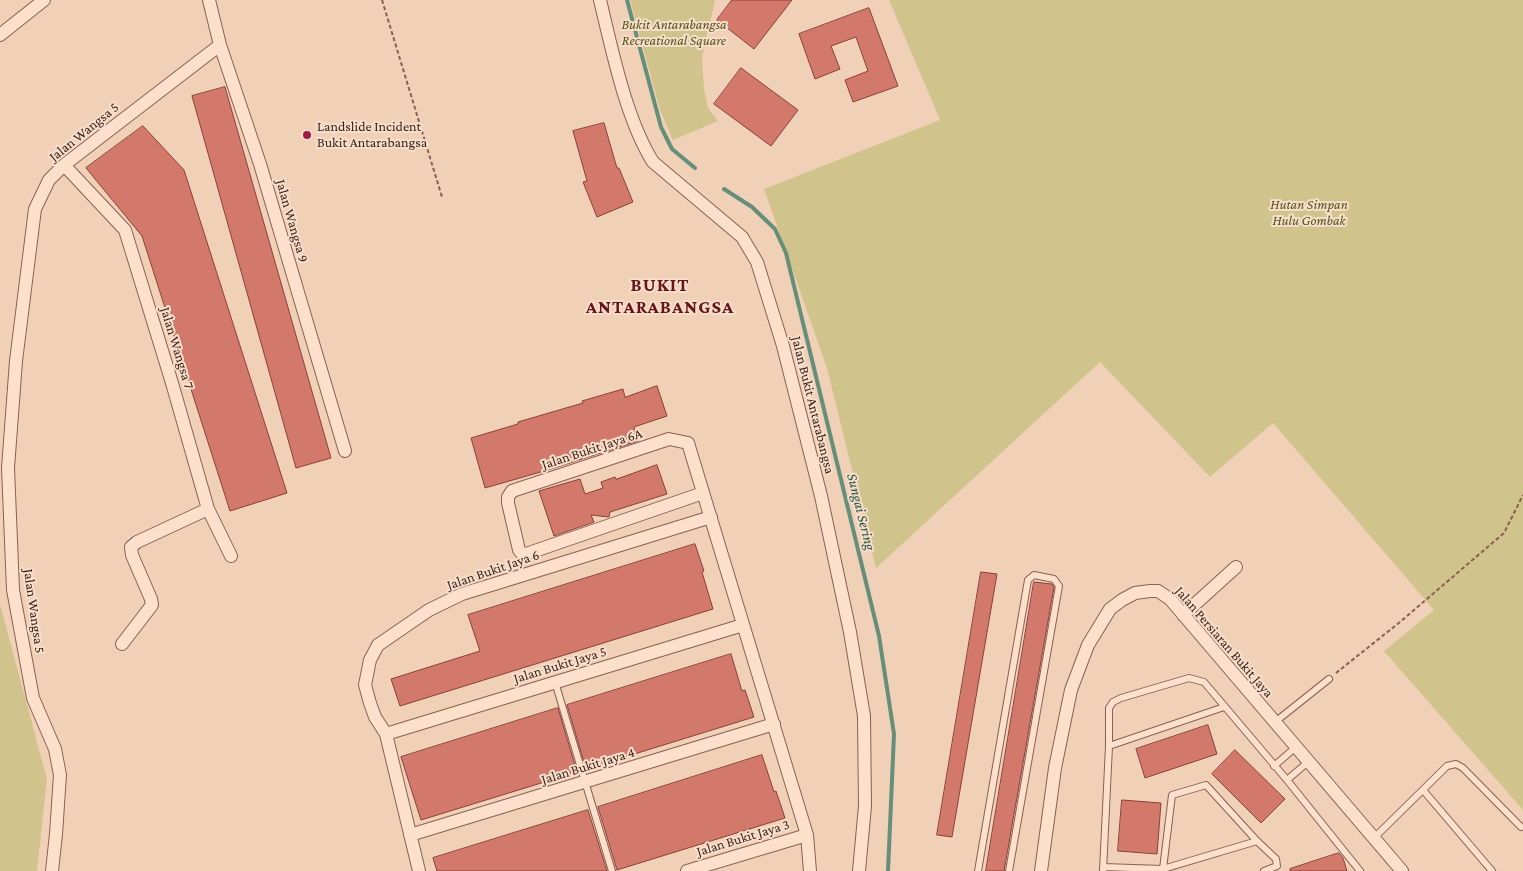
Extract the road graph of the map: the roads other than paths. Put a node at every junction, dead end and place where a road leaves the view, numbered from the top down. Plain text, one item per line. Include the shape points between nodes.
1 (44, 0) edge
2 (209, 0) edge
3 (600, 0) edge
4 (0, 35) edge
5 (220, 45) junction
6 (64, 165) junction
7 (345, 451) dead end
8 (703, 493) junction
9 (208, 509) junction
10 (711, 517) junction
11 (231, 556) dead end
12 (1236, 567) dead end
13 (1183, 615) junction
14 (743, 625) junction
15 (122, 644) dead end
16 (1329, 679) road end
17 (555, 682) junction
18 (1224, 707) junction
19 (1275, 722) junction
20 (774, 724) junction
21 (386, 734) junction
22 (1110, 746) junction
23 (1296, 747) junction
24 (1308, 762) junction
25 (1274, 766) junction
26 (1287, 780) junction
27 (585, 782) junction
28 (1424, 790) junction
29 (1521, 827) dead end
30 (807, 834) junction
31 (410, 836) junction
32 (1374, 838) junction
33 (1257, 841) junction
34 (1103, 869) edge
35 (1163, 869) junction
36 (52, 871) edge
37 (418, 871) edge
38 (612, 871) edge
39 (687, 871) edge
40 (810, 871) edge
41 (859, 871) edge
42 (978, 871) edge
43 (1009, 871) edge
44 (1041, 871) edge
45 (1264, 871) edge
46 (1360, 871) edge
47 (1402, 871) edge
48 (1492, 871) edge

1 - 4 street
2 - 5 street, Jalan Wangsa 9
3 - 41 street, Jalan Bukit Antarabangsa via 625,95 643,146 653,162 742,238 757,262 783,346 823,506 864,716 865,806
5 - 6 street, Jalan Wangsa 5
5 - 7 street, Jalan Wangsa 9 via 260,164
6 - 9 street, Jalan Wangsa 7 via 125,230
6 - 36 street, Jalan Wangsa 5 via 49,180 36,209 16,361 8,468 13,590 33,698 55,749 60,775
8 - 8 street, Jalan Bukit Jaya 6A via 688,443 669,439 512,491 508,497 519,550 523,555
8 - 10 street
9 - 11 street, Jalan Wangsa 7
9 - 15 street via 137,542 132,548 152,605
10 - 14 street
10 - 21 street, Jalan Bukit Jaya 6 via 462,594 429,610 378,644 370,660 365,685 372,710
12 - 13 street
13 - 19 street, Jalan Persiaran Bukit Jaya
13 - 44 street, Jalan Persiaran Bukit Jaya via 1158,591 1135,593 1110,609 1088,645 1071,690 1055,768
14 - 17 street, Jalan Bukit Jaya 5
14 - 20 street
16 - 19 lane
17 - 21 street, Jalan Bukit Jaya 5
17 - 27 lane
18 - 22 lane
18 - 22 lane via 1204,682 1189,678 1121,698 1109,708
18 - 25 lane
19 - 23 street, Jalan Persiaran Bukit Jaya
20 - 27 street, Jalan Bukit Jaya 4
20 - 30 street
21 - 31 street, Jalan Bukit Jaya 6
22 - 34 lane
23 - 24 street, Jalan Persiaran Bukit Jaya
23 - 25 lane
24 - 26 lane
24 - 32 street, Jalan Persiaran Bukit Jaya
25 - 26 lane
26 - 46 lane
27 - 31 street, Jalan Bukit Jaya 4
27 - 38 lane
28 - 29 lane via 1447,766 1456,764
28 - 32 lane
28 - 48 lane
30 - 39 street, Jalan Bukit Jaya 3
30 - 40 street
31 - 37 street, Jalan Bukit Jaya 6
32 - 47 street, Jalan Persiaran Bukit Jaya
33 - 35 lane
33 - 35 lane via 1206,785 1172,795
33 - 45 lane via 1276,859 1277,866
34 - 35 lane
42 - 43 lane via 1028,580 1034,575 1054,579 1059,586

